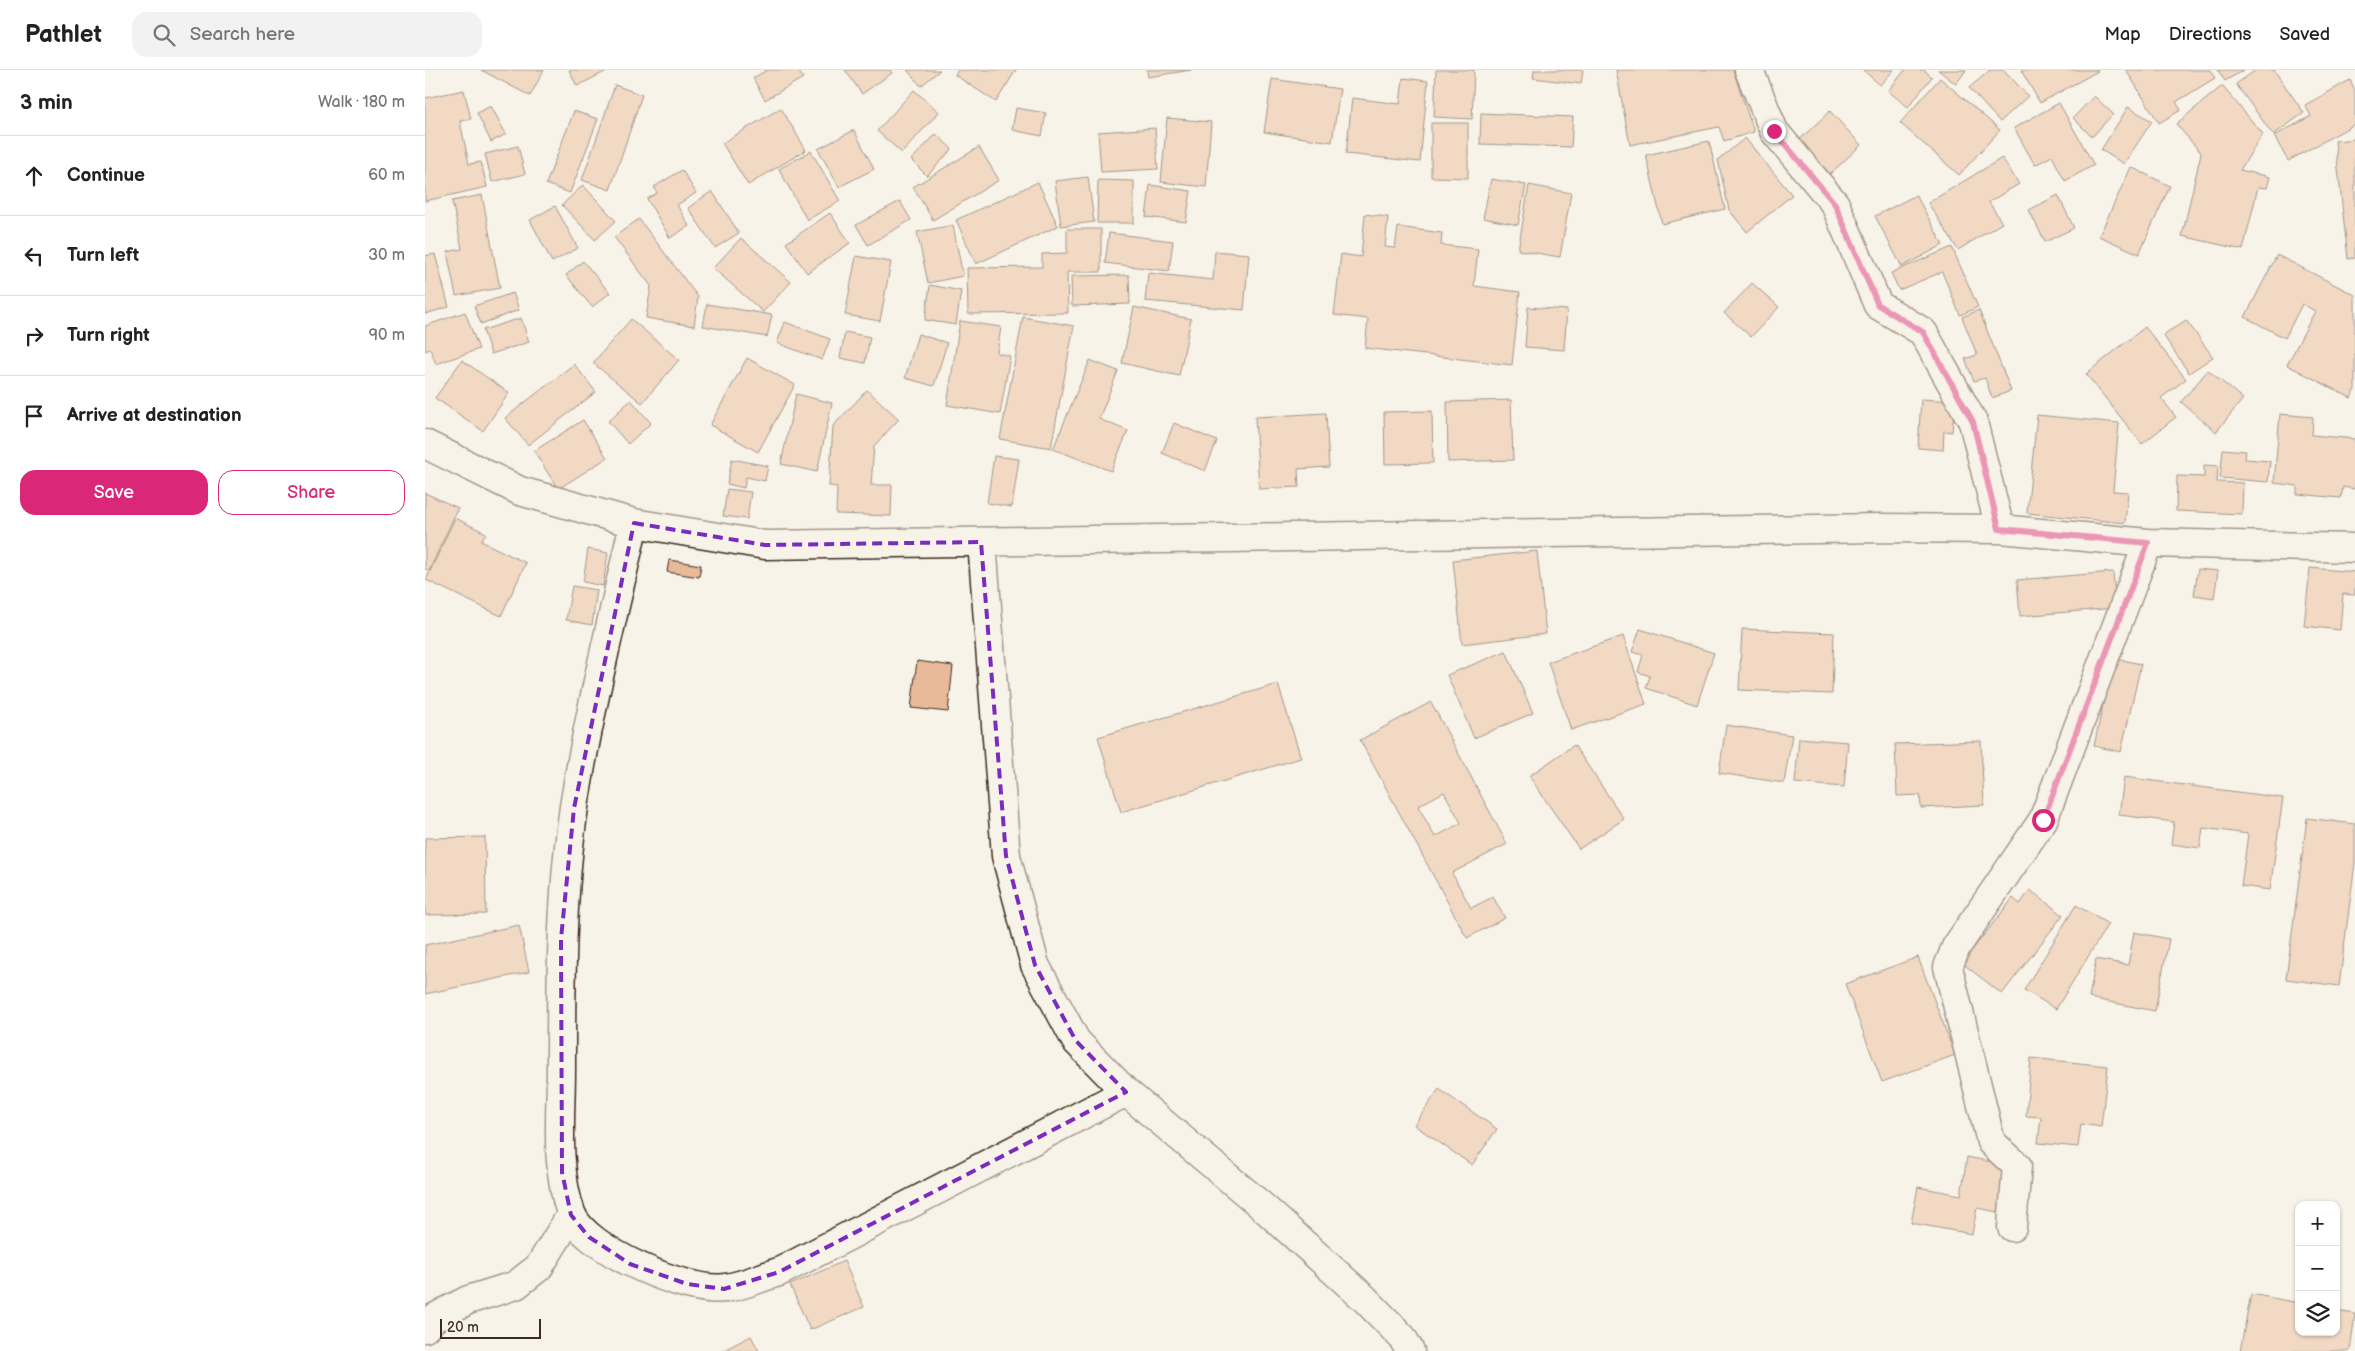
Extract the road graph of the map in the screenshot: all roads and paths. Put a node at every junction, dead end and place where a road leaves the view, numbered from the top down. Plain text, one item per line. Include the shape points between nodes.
1 (1749, 70) edge
2 (425, 444) edge
3 (634, 523) junction
4 (1999, 529) junction
5 (982, 542) junction
6 (2148, 543) junction
7 (2355, 548) edge
8 (1126, 1092) junction
9 (571, 1215) junction
10 (2012, 1227) dead end
11 (425, 1328) edge
12 (1400, 1346) edge

1 - 4 street via 1774,131 1835,204 1878,305 1923,332 1969,414
2 - 3 street via 520,491
3 - 5 street via 765,545
3 - 9 street via 595,694 574,808 561,938 561,1172
4 - 5 street via 1879,528
4 - 6 street
5 - 8 street via 1006,856 1035,965 1076,1041
6 - 7 street
6 - 10 street via 2043,820 1956,947 1948,967 1991,1142 2017,1166
8 - 9 street via 779,1272 724,1289 687,1284 630,1264 589,1236
8 - 12 street via 1263,1206 1364,1298
9 - 11 street via 539,1266 516,1285 468,1300 433,1318

